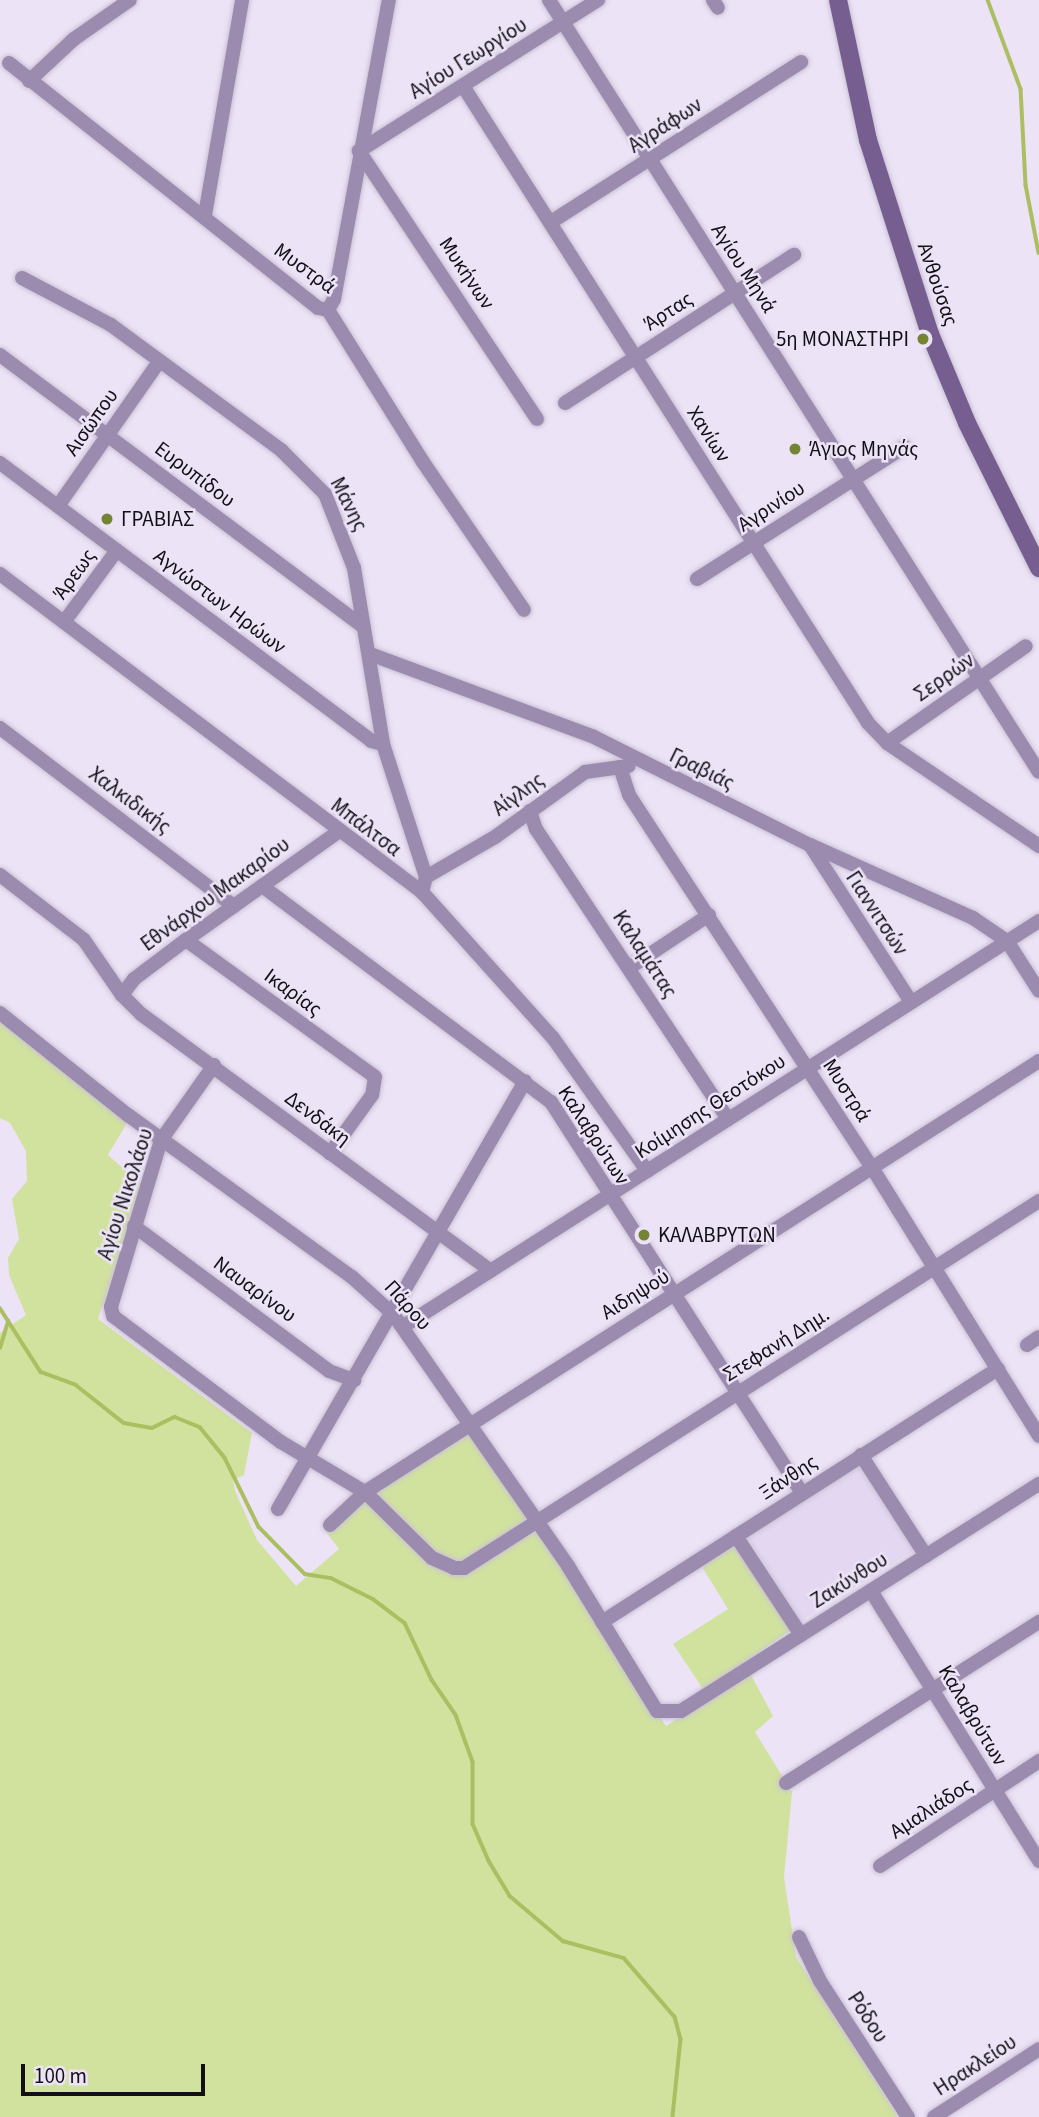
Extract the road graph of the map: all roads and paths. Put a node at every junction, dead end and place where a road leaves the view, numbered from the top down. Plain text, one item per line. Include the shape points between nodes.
1 (130, 0) edge
2 (242, 0) edge
3 (389, 0) edge
4 (549, 0) edge
5 (598, 0) edge
6 (838, 0) edge
7 (565, 22) junction
8 (801, 62) dead end
9 (9, 63) dead end
10 (29, 81) junction
11 (463, 86) junction
12 (359, 151) junction
13 (649, 161) junction
14 (205, 215) junction
15 (551, 222) junction
16 (794, 255) dead end
17 (22, 278) dead end
18 (735, 293) junction
19 (328, 310) junction
20 (0, 355) edge
21 (636, 358) junction
22 (159, 362) junction
23 (565, 403) dead end
24 (537, 419) dead end
25 (107, 435) junction
26 (904, 447) dead end
27 (0, 463) edge
28 (854, 478) junction
29 (58, 506) junction
30 (754, 542) junction
31 (117, 550) junction
32 (1039, 568) edge
33 (0, 574) edge
34 (696, 579) dead end
35 (524, 610) dead end
36 (64, 622) junction
37 (365, 627) junction
38 (1026, 646) dead end
39 (370, 654) junction
40 (980, 678) junction
41 (0, 727) edge
42 (887, 743) junction
43 (383, 744) junction
44 (639, 761) junction
45 (620, 767) junction
46 (1039, 772) edge
47 (530, 811) junction
48 (338, 832) junction
49 (810, 845) junction
50 (1039, 846) edge
51 (0, 875) edge
52 (426, 877) junction
53 (262, 886) junction
54 (422, 892) junction
55 (234, 906) junction
56 (709, 915) junction
57 (1039, 920) edge
58 (186, 940) junction
59 (1007, 941) junction
60 (629, 968) junction
61 (1039, 991) edge
62 (122, 995) junction
63 (911, 1002) junction
64 (0, 1013) edge
65 (1039, 1061) edge
66 (214, 1065) junction
67 (808, 1068) junction
68 (525, 1081) junction
69 (728, 1119) junction
70 (162, 1140) junction
71 (330, 1153) junction
72 (871, 1166) junction
73 (647, 1171) junction
74 (608, 1196) junction
75 (1039, 1201) edge
76 (134, 1226) junction
77 (439, 1233) junction
78 (935, 1268) junction
79 (491, 1271) junction
80 (673, 1295) junction
81 (393, 1314) junction
82 (404, 1326) junction
83 (998, 1369) junction
84 (354, 1380) junction
85 (737, 1394) junction
86 (470, 1424) junction
87 (1039, 1436) edge
88 (861, 1455) junction
89 (309, 1461) junction
90 (1039, 1484) edge
91 (365, 1492) junction
92 (802, 1493) junction
93 (278, 1509) dead end
94 (536, 1521) junction
95 (330, 1525) dead end
96 (736, 1536) junction
97 (926, 1556) junction
98 (871, 1591) junction
99 (602, 1622) junction
100 (1039, 1622) edge
101 (801, 1635) junction
102 (933, 1689) junction
103 (681, 1711) joint
104 (1039, 1762) edge
105 (786, 1783) dead end
106 (995, 1791) junction
107 (1039, 1861) edge
108 (880, 1866) dead end
109 (799, 1937) dead end
110 (1039, 2049) edge
111 (908, 2117) edge
112 (934, 2117) edge

1 - 10 street via 74,39
2 - 14 street
3 - 12 street, Αγίου Γεωργίου
4 - 7 street, Αγίου Μηνά
5 - 7 street, Αγίου Γεωργίου
6 - 32 street, Ανθούσας via 868,139 926,322 967,423
7 - 11 street, Αγίου Γεωργίου
7 - 13 street, Αγίου Μηνά
8 - 13 street, Αγράφων
9 - 10 street, Μυστρά
10 - 14 street, Μυστρά
11 - 12 street, Αγίου Γεωργίου
11 - 15 street, Χανίων
12 - 19 street, Αγίου Γεωργίου via 334,299
12 - 24 street, Μυκήνων
13 - 15 street, Αγράφων
13 - 18 street, Αγίου Μηνά
14 - 19 street, Μυστρά via 318,308
15 - 21 street, Χανίων
16 - 18 street, Άρτας
17 - 22 street, Μάνης via 89,311
18 - 21 street, Άρτας
18 - 28 street, Αγίου Μηνά
19 - 35 street, Μυστρά via 423,462
20 - 25 street, Ευρυπίδου
21 - 23 street, Άρτας
21 - 30 street, Χανίων
22 - 25 street, Αισώπου
22 - 37 street, Μάνης via 281,450 325,494 354,568
25 - 29 street, Αισώπου
25 - 37 street, Ευρυπίδου
26 - 28 street, Αγρινίου
27 - 29 street, Αγνώστων Ηρώων
28 - 30 street, Αγρινίου
28 - 40 street, Αγίου Μηνά
29 - 31 street, Αγνώστων Ηρώων
30 - 34 street, Αγρινίου
30 - 42 street, Χανίων via 868,723
31 - 36 street, Άρεως
31 - 43 street, Αγνώστων Ηρώων via 371,741
33 - 36 street, Μπάλτσα
36 - 48 street, Μπάλτσα
37 - 39 street, Μάνης
38 - 40 street, Σερρών
39 - 43 street, Μάνης
39 - 44 street, Γραβιάς via 592,736
40 - 42 street, Σερρών
40 - 46 street, Αγίου Μηνά
41 - 55 street, Χαλκιδικής
42 - 50 street, Χανίων
43 - 52 street, Μάνης
44 - 45 street, Αίγλης
44 - 49 street, Γραβιάς
45 - 47 street, Αίγλης via 585,772
45 - 56 street, Μυστρά via 629,795
47 - 52 street, Αίγλης
47 - 60 street, Καλαμάτας via 536,829
48 - 53 street, Εθνάρχου Μακαρίου
48 - 54 street, Μπάλτσα
49 - 59 street, Γραβιάς via 973,918
49 - 63 street, Γιαννιτσών
51 - 62 street, Δενδάκη via 83,940
52 - 54 street
53 - 55 street, Εθνάρχου Μακαρίου
53 - 68 street, Καλαβρύτων via 480,1053
54 - 73 street, Μπάλτσα via 543,1025
55 - 58 street, Εθνάρχου Μακαρίου
56 - 60 street
56 - 67 street, Μυστρά
57 - 59 street, Κοίμησης Θεοτόκου
58 - 62 street, Εθνάρχου Μακαρίου via 134,979
58 - 71 street, Ικαρίας via 375,1077 372,1095
59 - 61 street
59 - 63 street, Κοίμησης Θεοτόκου
60 - 69 street, Καλαμάτας
62 - 66 street, Δενδάκη
63 - 67 street, Κοίμησης Θεοτόκου
64 - 70 street, Πάρου
65 - 72 street, Αιδηψού
66 - 70 street, Αγίου Νικολάου
66 - 71 street, Δενδάκη
67 - 69 street, Κοίμησης Θεοτόκου
67 - 72 street, Μυστρά
68 - 74 street, Καλαβρύτων via 551,1102
68 - 77 street
69 - 73 street, Κοίμησης Θεοτόκου
70 - 76 street, Αγίου Νικολάου
70 - 81 street, Πάρου via 352,1278
71 - 77 street, Δενδάκη
72 - 78 street, Μυστρά
72 - 80 street, Αιδηψού
73 - 74 street, Κοίμησης Θεοτόκου
74 - 79 street, Κοίμησης Θεοτόκου
74 - 80 street, Καλαβρύτων
75 - 78 street, Στεφανή Δημ.
76 - 84 street, Ναυαρίνου via 335,1375
76 - 89 street, Αγίου Νικολάου via 111,1307 115,1320
77 - 79 street, Δενδάκη
77 - 81 street
78 - 83 street, Μυστρά
78 - 85 street, Στεφανή Δημ.
79 - 82 street, Κοίμησης Θεοτόκου
80 - 85 street, Καλαβρύτων
80 - 86 street, Αιδηψού
81 - 82 street, Πάρου
81 - 84 street
82 - 86 street, Πάρου
83 - 87 street, Μυστρά
83 - 88 street, Ξάνθης
84 - 89 street
85 - 92 street, Καλαβρύτων
85 - 94 street, Στεφανή Δημ.
86 - 91 street, Αιδηψού
86 - 94 street, Πάρου
88 - 92 street, Ξάνθης
88 - 97 street
89 - 91 street
89 - 93 street
90 - 97 street, Ζακύνθου
91 - 94 street, Στεφανή Δημ. via 432,1558 454,1568 464,1568
91 - 95 street, Αιδηψού
92 - 96 street, Ξάνθης
94 - 99 street, Πάρου
96 - 99 street, Ξάνθης
96 - 101 street
97 - 98 street, Ζακύνθου
98 - 101 street, Ζακύνθου
98 - 102 street, Καλαβρύτων
99 - 103 street, Πάρου via 657,1711
100 - 102 street
101 - 103 street, Ζακύνθου
102 - 105 street
102 - 106 street, Καλαβρύτων
104 - 106 street, Αμαλιάδος
106 - 107 street, Καλαβρύτων
106 - 108 street, Αμαλιάδος
109 - 111 street, Ρόδου via 820,1981
110 - 112 street, Ηρακλείου

